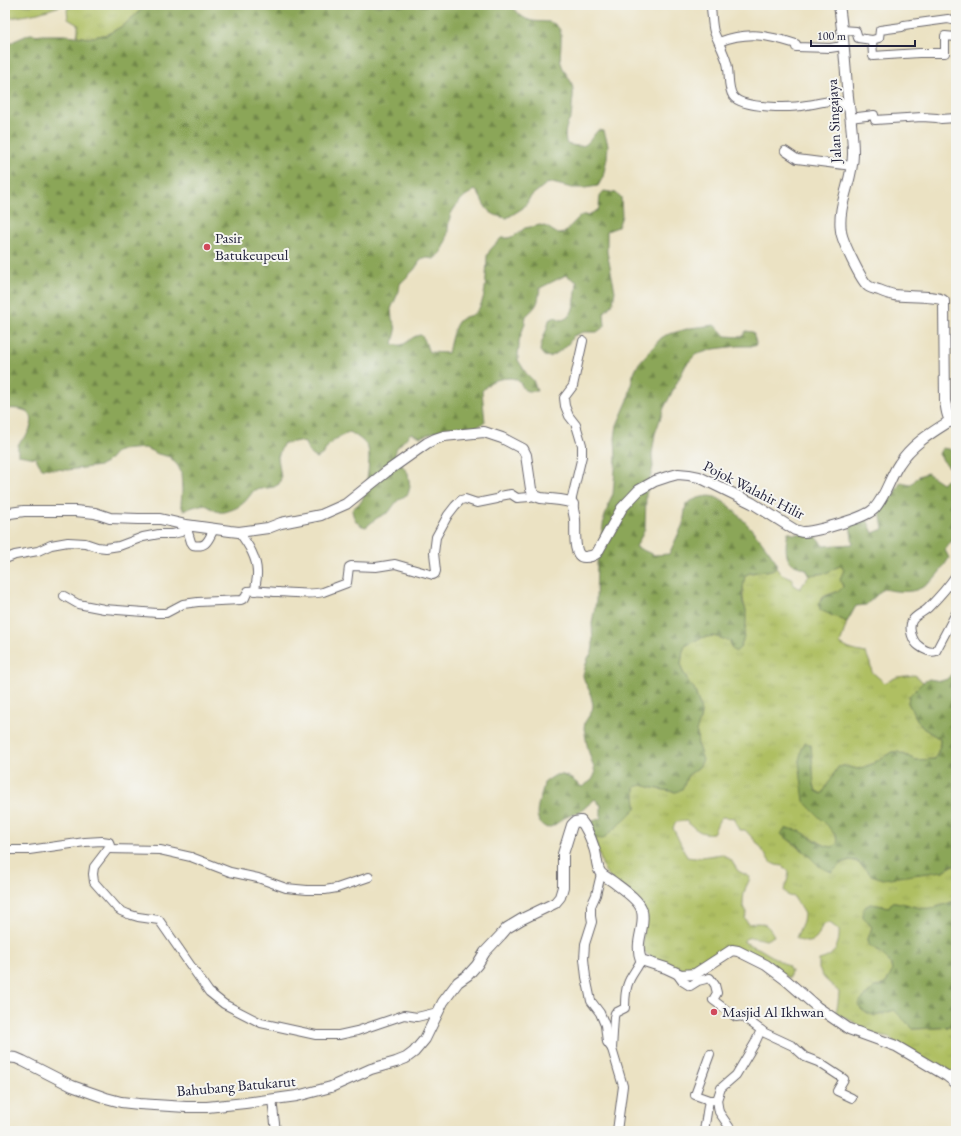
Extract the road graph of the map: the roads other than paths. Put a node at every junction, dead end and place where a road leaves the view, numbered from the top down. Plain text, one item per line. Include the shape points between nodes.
1 (714, 5) edge
2 (839, 5) edge
3 (956, 21) edge
4 (842, 30) junction
5 (956, 36) edge
6 (872, 40) junction
7 (719, 42) junction
8 (843, 46) junction
9 (850, 114) junction
10 (956, 118) edge
11 (785, 151) dead end
12 (852, 166) junction
13 (583, 341) dead end
14 (953, 423) edge
15 (534, 495) junction
16 (571, 502) junction
17 (5, 516) edge
18 (190, 527) junction
19 (214, 529) junction
20 (239, 532) junction
21 (5, 559) edge
22 (956, 575) edge
23 (255, 591) junction
24 (64, 596) dead end
25 (956, 612) edge
26 (108, 849) junction
27 (5, 850) edge
28 (601, 874) junction
29 (369, 877) dead end
30 (641, 960) junction
31 (677, 974) junction
32 (438, 1012) junction
33 (761, 1030) junction
34 (612, 1049) junction
35 (710, 1054) dead end
36 (5, 1057) edge
37 (956, 1083) edge
38 (852, 1098) dead end
39 (272, 1100) junction
40 (713, 1100) junction
41 (276, 1131) edge
42 (617, 1131) edge
43 (704, 1131) edge
44 (732, 1131) edge

1 - 7 street via 711,8 714,31
2 - 4 street, Jalan Singajaya
3 - 6 street via 948,19 880,30 879,38
4 - 6 street via 856,31 858,38
4 - 8 street, Jalan Singajaya
5 - 6 street via 945,36 945,53 919,52 873,56
7 - 8 street via 742,36 765,35 796,44 796,48
7 - 9 street via 727,62 730,86 736,98 747,103 782,107 838,102
8 - 9 street, Jalan Singajaya
9 - 10 street via 874,115 875,120
9 - 12 street, Jalan Singajaya
11 - 12 street via 797,159
12 - 14 street, Jalan Singajaya via 844,196 841,231 843,240 865,282 871,287 893,295 944,301 945,395 948,414
13 - 16 street via 573,386 564,398 582,445 582,456
14 - 16 street, Pojok Walahir Hilir via 917,442 898,464 874,509 864,516 811,531 796,530 752,503 699,477 678,474 655,481 639,490 622,508 597,553 582,557 576,549 575,517
15 - 16 street
15 - 20 street via 530,489 526,456 522,449 484,432 444,436 427,443 346,504 321,515
15 - 23 street via 530,498 517,498 511,494 477,503 461,500 436,537 436,571 433,575 395,564 376,567 351,566 347,583 322,592
17 - 18 street via 24,511 75,511 110,518 160,518
18 - 19 street
18 - 19 street via 191,542 196,546 206,544
18 - 21 street via 173,534 143,537 119,546 106,548 68,542
19 - 20 street
20 - 23 street via 251,549 255,562 258,577
22 - 25 street via 928,608 913,619 910,630 916,644 936,651
23 - 24 street via 248,591 242,600 183,604 166,613 104,609 78,604
26 - 27 street via 109,842 102,840 29,850
26 - 29 street via 160,850 286,888 325,890
26 - 32 street via 94,867 93,879 97,886 121,911 138,917 160,920 209,992 243,1015 261,1023 324,1036 347,1034 405,1015 417,1017
28 - 30 street via 625,890 642,910 638,947
28 - 32 street, Bahubang Batukarut via 585,826 581,821 576,822 572,825 563,854 563,887 560,897 555,903 507,928 468,975 458,982
28 - 34 street via 591,906 592,922 585,944 584,959 591,1001 600,1013 605,1025 607,1042
30 - 31 street
30 - 34 street via 629,980 624,1008 615,1013
31 - 33 street via 690,986 710,978 717,993 713,1000 736,1017 742,1016
31 - 37 street via 695,974 732,950 738,951 766,965 817,1007 849,1029 896,1046
32 - 39 street, Bahubang Batukarut via 425,1039 406,1058 371,1069 331,1087
33 - 38 street via 793,1046 805,1057 818,1062 844,1079 837,1091
33 - 40 street via 736,1074
34 - 42 street via 623,1086
35 - 40 street via 695,1095
36 - 39 street, Bahubang Batukarut via 16,1058 72,1086 121,1102 207,1107
39 - 41 street
40 - 43 street
40 - 44 street

